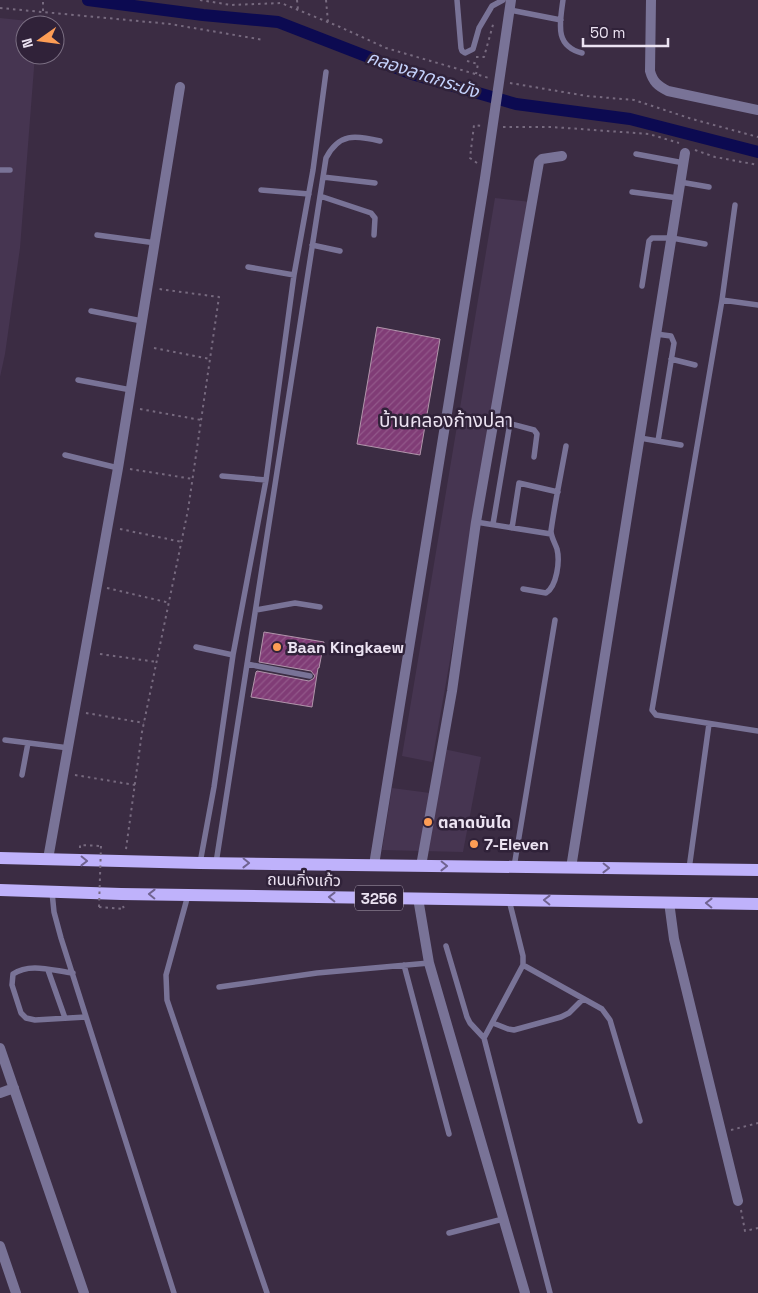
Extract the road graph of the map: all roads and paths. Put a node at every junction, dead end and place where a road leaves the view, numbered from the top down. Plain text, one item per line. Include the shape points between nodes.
1 (43, 0) edge
2 (200, 0) edge
3 (297, 0) edge
4 (326, 0) edge
5 (457, 0) edge
6 (503, 0) edge
7 (563, 0) edge
8 (651, 0) edge
9 (510, 5) edge
10 (0, 8) edge
11 (298, 10) junction
12 (42, 11) junction
13 (495, 16) dead end
14 (561, 20) junction
15 (328, 22) junction
16 (264, 40) dead end
17 (582, 53) dead end
18 (468, 56) dead end
19 (476, 57) dead end
20 (326, 72) dead end
21 (476, 74) junction
22 (493, 79) dead end
23 (510, 83) dead end
24 (180, 87) dead end
25 (758, 110) edge
26 (484, 126) dead end
27 (503, 127) dead end
28 (758, 137) edge
29 (380, 141) dead end
30 (685, 152) junction
31 (636, 154) dead end
32 (562, 156) dead end
33 (758, 165) edge
34 (486, 169) junction
35 (0, 170) edge
36 (10, 170) dead end
37 (323, 177) junction
38 (680, 182) junction
39 (375, 183) dead end
40 (709, 187) dead end
41 (261, 190) dead end
42 (632, 192) dead end
43 (309, 194) junction
44 (320, 196) junction
45 (678, 198) junction
46 (735, 205) dead end
47 (97, 235) dead end
48 (374, 235) dead end
49 (672, 238) junction
50 (156, 243) junction
51 (705, 244) dead end
52 (312, 245) junction
53 (340, 250) dead end
54 (248, 267) dead end
55 (294, 275) junction
56 (642, 286) dead end
57 (159, 289) dead end
58 (722, 300) junction
59 (758, 304) edge
60 (90, 311) dead end
61 (142, 321) junction
62 (656, 334) junction
63 (154, 348) dead end
64 (210, 359) junction
65 (671, 360) junction
66 (695, 365) dead end
67 (78, 380) dead end
68 (131, 390) junction
69 (140, 409) dead end
70 (493, 419) junction
71 (201, 420) junction
72 (510, 423) junction
73 (640, 438) junction
74 (658, 441) junction
75 (681, 445) dead end
76 (566, 446) dead end
77 (64, 455) dead end
78 (534, 457) dead end
79 (118, 468) junction
80 (130, 469) dead end
81 (222, 476) dead end
82 (193, 479) junction
83 (266, 480) junction
84 (558, 492) junction
85 (476, 522) junction
86 (492, 524) junction
87 (512, 528) junction
88 (120, 529) dead end
89 (551, 534) junction
90 (182, 542) junction
91 (108, 588) dead end
92 (523, 589) dead end
93 (170, 603) junction
94 (320, 607) dead end
95 (256, 610) junction
96 (555, 620) dead end
97 (196, 648) dead end
98 (100, 654) dead end
99 (233, 655) junction
100 (157, 662) junction
101 (247, 664) junction
102 (310, 676) dead end
103 (86, 713) dead end
104 (144, 723) junction
105 (709, 724) junction
106 (758, 731) edge
107 (5, 740) dead end
108 (28, 743) junction
109 (69, 748) junction
110 (22, 775) dead end
111 (75, 775) dead end
112 (134, 784) junction
113 (100, 846) dead end
114 (0, 858) edge
115 (48, 859) junction
116 (124, 862) junction
117 (200, 863) junction
118 (216, 863) junction
119 (374, 865) junction
120 (421, 866) junction
121 (514, 867) junction
122 (571, 868) junction
123 (689, 869) junction
124 (758, 870) edge
125 (0, 890) edge
126 (52, 892) junction
127 (188, 895) junction
128 (418, 898) junction
129 (509, 900) junction
130 (668, 902) junction
131 (758, 904) edge
132 (100, 907) dead end
133 (446, 946) dead end
134 (429, 963) junction
135 (404, 965) junction
136 (523, 965) junction
137 (48, 970) junction
138 (73, 973) junction
139 (219, 987) dead end
140 (583, 999) junction
141 (86, 1017) junction
142 (65, 1018) junction
143 (493, 1023) junction
144 (484, 1038) junction
145 (0, 1048) edge
146 (14, 1088) junction
147 (0, 1093) edge
148 (640, 1121) dead end
149 (758, 1123) edge
150 (722, 1133) junction
151 (449, 1134) dead end
152 (738, 1201) joint
153 (503, 1219) junction
154 (758, 1228) edge
155 (448, 1233) dead end
156 (0, 1246) edge
157 (16, 1293) edge
158 (84, 1293) edge
159 (174, 1293) edge
160 (267, 1293) edge
161 (525, 1293) edge
162 (550, 1293) edge

1 - 12 path
2 - 11 path via 231,5 281,3
3 - 11 path
4 - 15 path
5 - 6 lane via 461,48 465,53 473,49 479,28 492,6
7 - 14 lane
8 - 25 street via 652,80 668,91
9 - 14 lane
9 - 34 street
10 - 12 path
11 - 15 path
12 - 16 path via 170,24
13 - 19 path via 484,57
14 - 17 lane via 566,46
15 - 21 path via 386,48
18 - 21 path via 467,61 478,64
20 - 43 lane
21 - 22 path
23 - 28 path via 634,100
24 - 50 street
26 - 34 path via 474,125 470,158
27 - 30 path via 649,134
29 - 37 lane via 353,136 343,139 332,146
30 - 31 lane
30 - 33 path
30 - 38 street
32 - 70 street via 539,162
34 - 119 street
35 - 36 lane
37 - 39 lane
37 - 44 lane
38 - 40 lane
38 - 45 street
41 - 43 lane
42 - 45 lane
43 - 55 lane
44 - 48 lane via 371,212 375,218
44 - 52 lane
45 - 49 street
46 - 58 lane
47 - 50 lane
49 - 51 lane
49 - 56 lane via 656,237 649,241
49 - 62 street
50 - 61 street
52 - 53 lane
52 - 95 lane
54 - 55 lane
55 - 83 lane
57 - 64 path via 219,297
58 - 59 lane
58 - 105 lane via 652,710 656,715
60 - 61 lane
61 - 68 street
62 - 65 lane via 673,339
62 - 73 street
63 - 64 path
64 - 71 path
65 - 66 lane
65 - 74 lane
67 - 68 lane
68 - 79 street
69 - 71 path
70 - 72 lane
70 - 85 street
71 - 82 path
72 - 78 lane via 534,430 537,434
72 - 86 lane
73 - 74 lane
73 - 122 street
74 - 75 lane
76 - 84 lane
77 - 79 lane
79 - 109 street
80 - 82 path
81 - 83 lane
82 - 90 path
83 - 99 lane
84 - 87 lane via 519,484
84 - 89 lane
85 - 86 lane
85 - 120 street via 452,691
86 - 87 lane
87 - 89 lane
88 - 90 path
89 - 92 lane via 559,559 554,584 546,593
90 - 93 path
91 - 93 path
93 - 100 path
94 - 95 lane via 296,603
95 - 101 lane
96 - 121 lane
97 - 99 lane
98 - 100 path
99 - 117 lane
100 - 104 path
101 - 102 lane
101 - 118 lane
103 - 104 path
104 - 112 path
105 - 106 lane
105 - 123 lane
107 - 108 lane
108 - 109 lane
108 - 110 lane
109 - 115 street
111 - 112 path
112 - 116 path
113 - 132 path, bridge
114 - 115 main road, ถนนกิ่งแก้ว / 3256
115 -> 116 main road, ถนนกิ่งแก้ว / 3256
116 - 117 main road, ถนนกิ่งแก้ว / 3256
117 - 118 main road, ถนนกิ่งแก้ว / 3256
118 -> 119 main road, ถนนกิ่งแก้ว / 3256
119 - 120 main road, ถนนกิ่งแก้ว / 3256
120 -> 121 main road, ถนนกิ่งแก้ว / 3256
121 - 122 main road, ถนนกิ่งแก้ว / 3256
122 -> 123 main road, ถนนกิ่งแก้ว / 3256
123 - 124 main road, ถนนกิ่งแก้ว / 3256
125 - 126 main road, ถนนกิ่งแก้ว / 3256
127 -> 126 main road, ถนนกิ่งแก้ว / 3256
126 - 138 lane via 54,912
128 -> 127 main road, ถนนกิ่งแก้ว / 3256
127 - 160 lane via 166,975 167,1000
128 - 129 main road, ถนนกิ่งแก้ว / 3256
128 - 134 street
130 -> 129 main road, ถนนกิ่งแก้ว / 3256
129 - 136 lane
131 -> 130 main road, ถนนกิ่งแก้ว / 3256
130 - 150 street via 674,939
133 - 144 lane via 467,1017
134 - 135 lane
134 - 153 street
135 - 139 lane
135 - 151 lane
136 - 140 lane
136 - 143 lane
137 - 138 lane
137 - 142 lane
137 - 142 lane via 30,968 13,974 12,985 21,1013 35,1020
138 - 141 lane
140 - 143 lane via 561,1017 514,1030
140 - 148 lane via 602,1009 610,1020
141 - 142 lane
141 - 159 lane
143 - 144 lane
144 - 162 lane
145 - 146 street
146 - 147 street
146 - 158 street
149 - 150 path
150 - 152 street
152 - 154 path via 745,1231
153 - 155 lane
153 - 161 street
156 - 157 street

